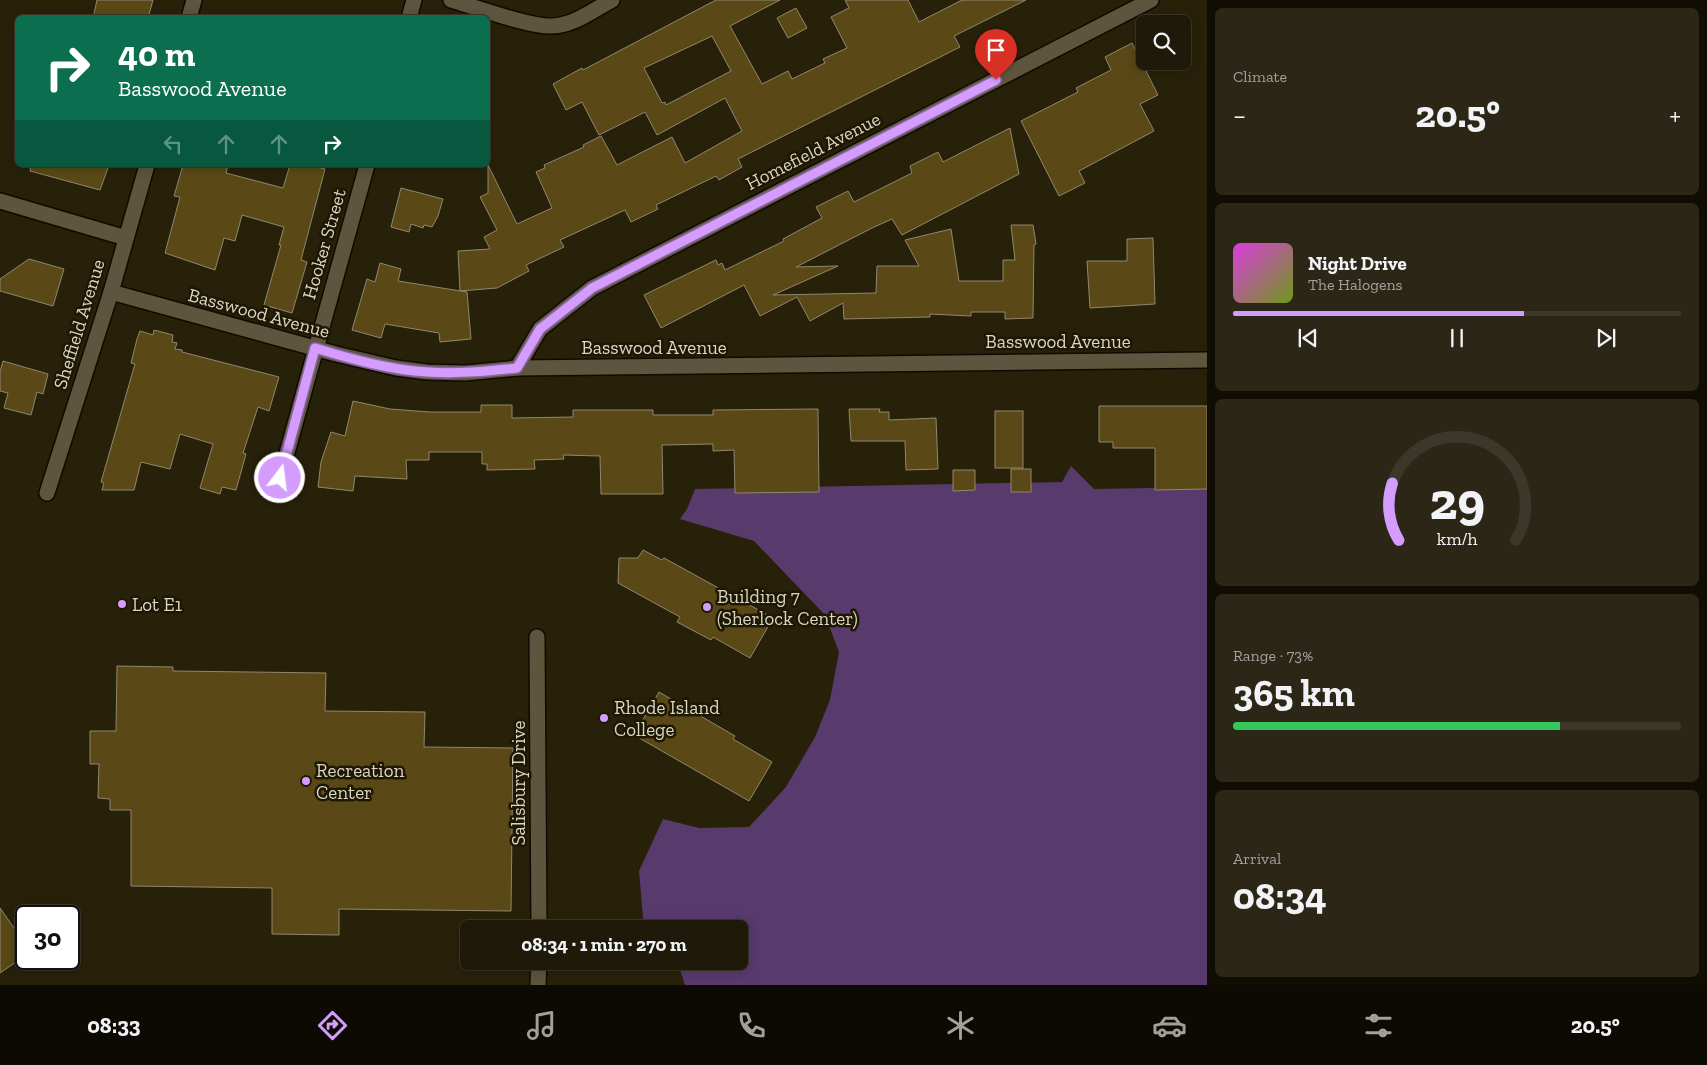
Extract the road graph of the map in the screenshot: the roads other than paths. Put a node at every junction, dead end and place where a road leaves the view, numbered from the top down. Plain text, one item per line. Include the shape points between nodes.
1 (194, 0) edge
2 (414, 0) edge
3 (451, 0) edge
4 (612, 0) edge
5 (1151, 0) edge
6 (190, 15) edge
7 (410, 15) edge
8 (146, 167) edge
9 (366, 167) edge
10 (0, 201) edge
11 (126, 238) junction
12 (111, 292) junction
13 (315, 348) junction
14 (1207, 360) edge
15 (517, 368) junction
16 (280, 478) dead end
17 (47, 493) dead end
18 (536, 637) dead end
19 (539, 920) edge
20 (539, 970) edge
21 (538, 985) edge

1 - 6 street
2 - 7 street
3 - 4 street via 553,26 573,20
5 - 15 street, Homefield Avenue via 592,288 540,329
8 - 11 street, Sheffield Avenue
9 - 13 street, Hooker Street
10 - 11 street
11 - 12 street, Sheffield Avenue
12 - 13 street, Basswood Avenue
12 - 17 street, Sheffield Avenue
13 - 15 street, Basswood Avenue via 396,368 427,372 465,373
13 - 16 street, Hooker Street
14 - 15 street, Basswood Avenue
18 - 19 street, Salisbury Drive
20 - 21 street

